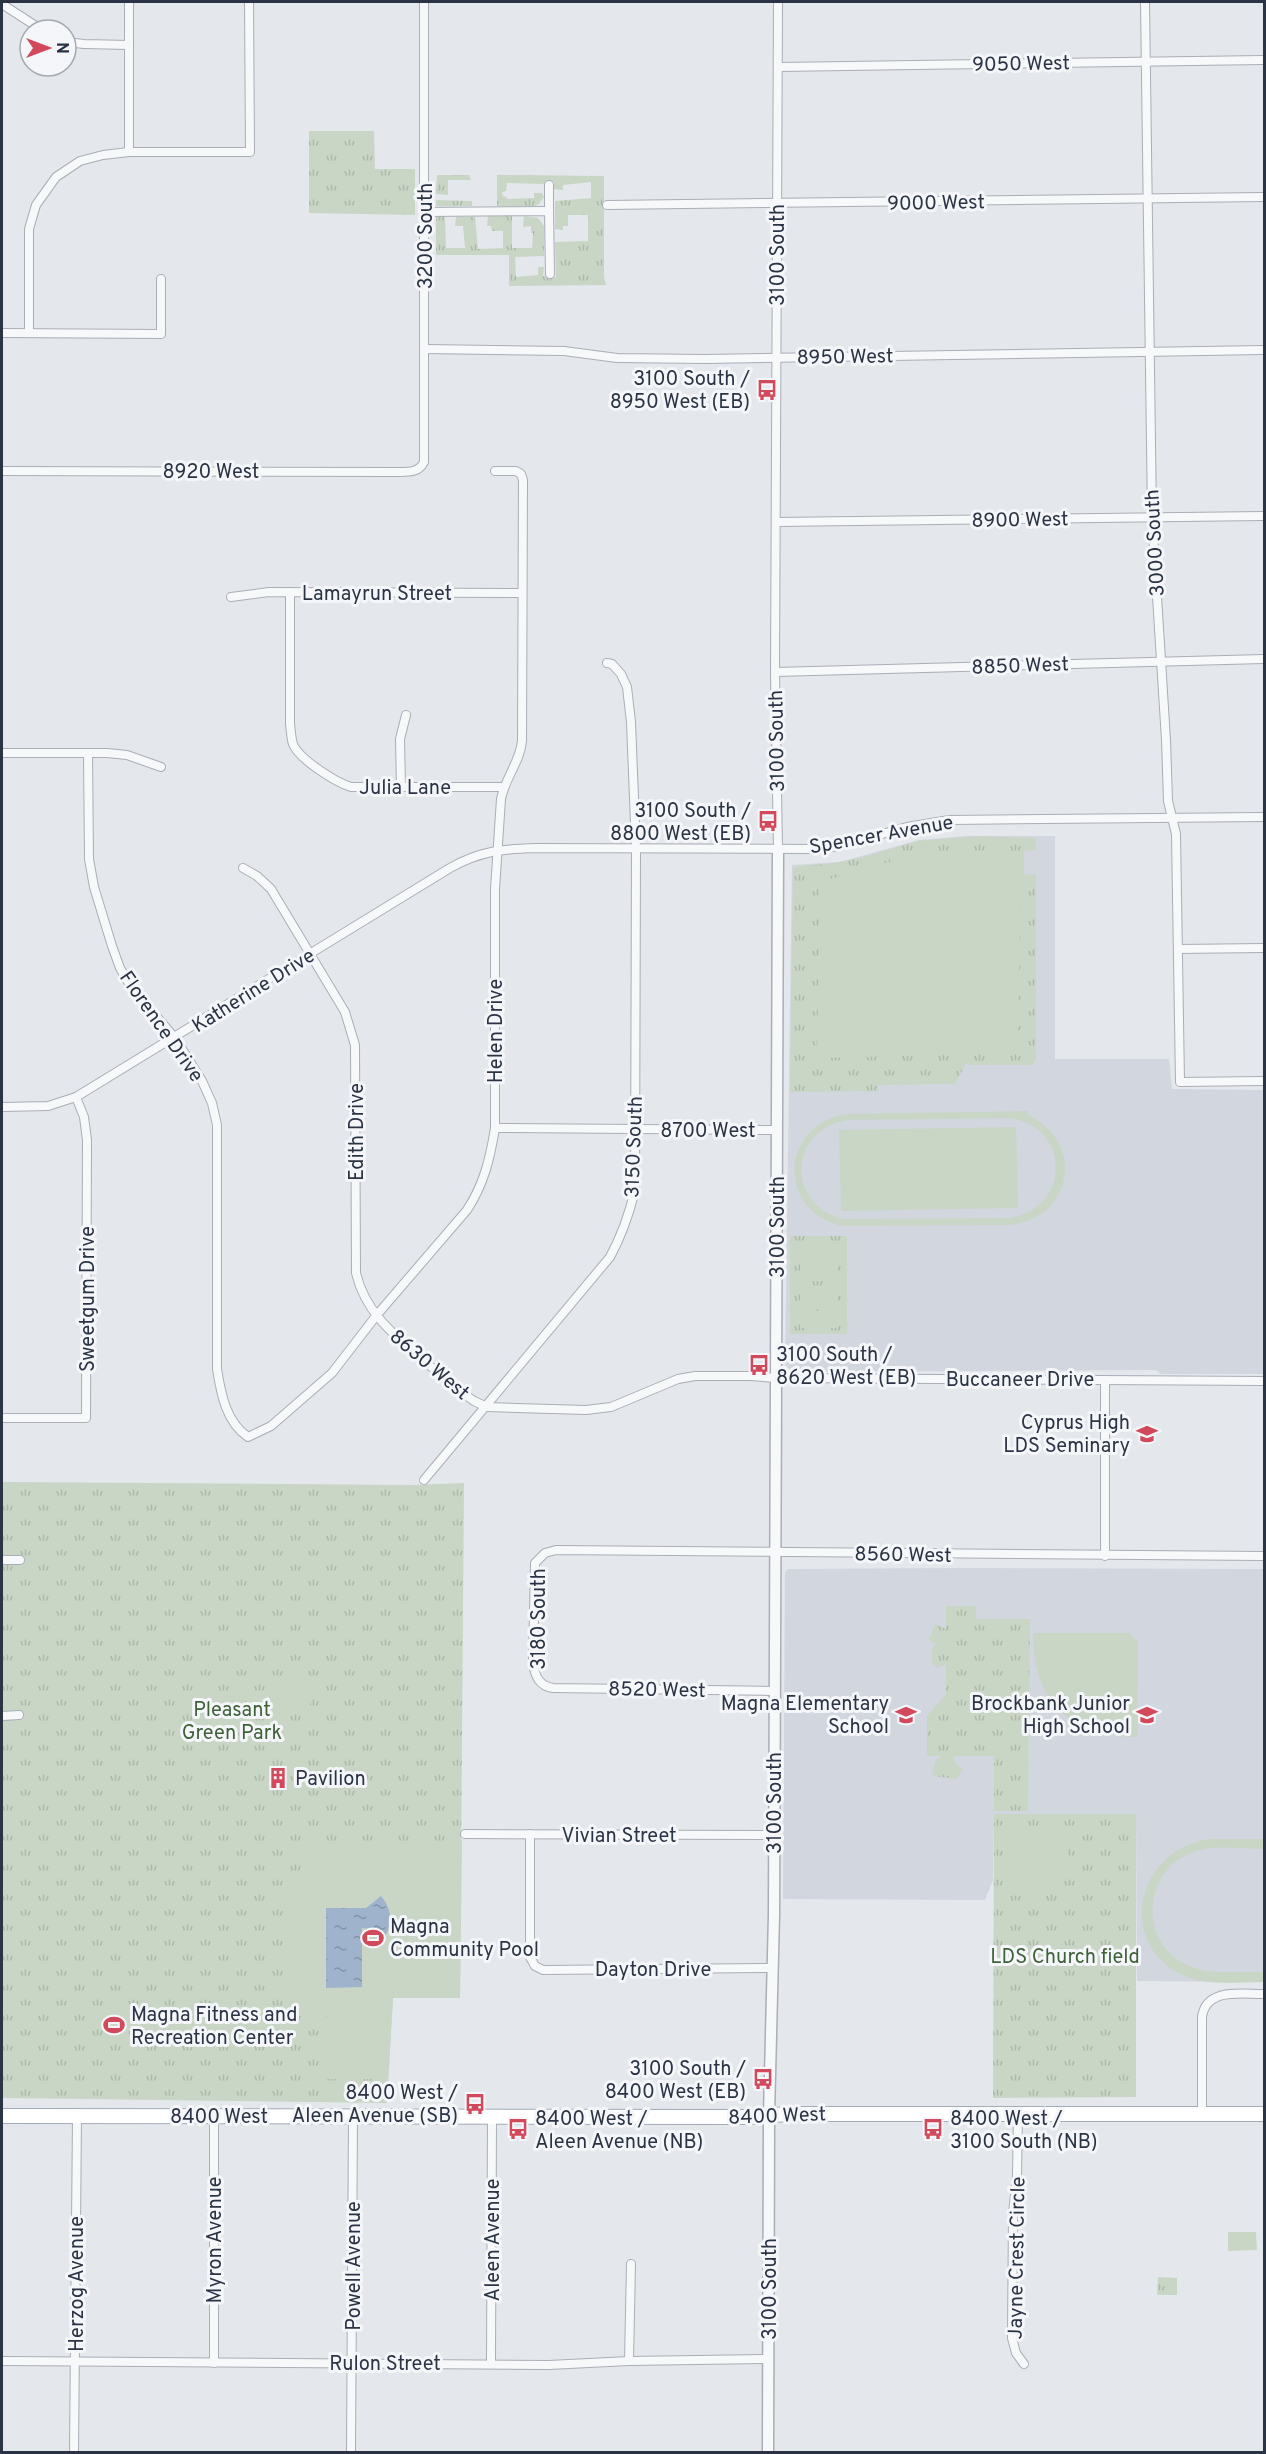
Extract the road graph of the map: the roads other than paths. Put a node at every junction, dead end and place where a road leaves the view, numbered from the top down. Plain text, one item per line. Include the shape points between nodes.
1 (129, 2) edge
2 (249, 2) edge
3 (424, 2) edge
4 (778, 2) edge
5 (1144, 2) edge
6 (2, 4) edge
7 (24, 18) edge
8 (78, 43) edge
9 (129, 45) junction
10 (1264, 60) edge
11 (1145, 62) junction
12 (778, 67) junction
13 (129, 152) junction
14 (549, 185) dead end
15 (1264, 197) edge
16 (1147, 199) junction
17 (607, 205) dead end
18 (777, 205) junction
19 (424, 212) junction
20 (549, 212) junction
21 (550, 274) dead end
22 (161, 279) dead end
23 (2, 333) edge
24 (29, 333) junction
25 (425, 350) junction
26 (1264, 350) edge
27 (1150, 352) junction
28 (777, 357) junction
29 (420, 468) joint
30 (2, 471) edge
31 (495, 471) dead end
32 (1264, 516) edge
33 (1152, 518) junction
34 (776, 522) junction
35 (290, 592) junction
36 (522, 593) junction
37 (231, 597) dead end
38 (1264, 659) edge
39 (1160, 661) junction
40 (607, 663) dead end
41 (775, 672) junction
42 (406, 715) dead end
43 (2, 753) edge
44 (88, 753) junction
45 (161, 767) dead end
46 (401, 787) junction
47 (503, 787) junction
48 (1264, 817) edge
49 (1173, 818) junction
50 (498, 849) junction
51 (636, 849) junction
52 (778, 849) junction
53 (243, 868) dead end
54 (1264, 948) edge
55 (1178, 949) junction
56 (311, 955) junction
57 (175, 1038) junction
58 (1264, 1081) edge
59 (76, 1097) junction
60 (2, 1107) edge
61 (495, 1128) junction
62 (635, 1130) junction
63 (777, 1130) junction
64 (376, 1316) junction
65 (776, 1378) junction
66 (1106, 1380) junction
67 (1264, 1381) edge
68 (487, 1407) junction
69 (2, 1418) edge
70 (248, 1437) joint
71 (424, 1480) dead end
72 (775, 1552) junction
73 (542, 1555) joint
74 (1105, 1556) junction
75 (1264, 1556) edge
76 (2, 1560) edge
77 (20, 1560) dead end
78 (541, 1683) joint
79 (774, 1691) junction
80 (19, 1715) dead end
81 (2, 1716) edge
82 (465, 1834) dead end
83 (530, 1834) junction
84 (774, 1835) junction
85 (773, 1968) junction
86 (1262, 1994) dead end
87 (1018, 2113) junction
88 (1202, 2114) junction
89 (1264, 2114) edge
90 (769, 2115) junction
91 (2, 2116) edge
92 (77, 2116) junction
93 (353, 2116) junction
94 (214, 2117) junction
95 (492, 2117) junction
96 (631, 2264) dead end
97 (768, 2359) junction
98 (76, 2360) junction
99 (2, 2361) edge
100 (629, 2361) junction
101 (214, 2363) junction
102 (352, 2363) junction
103 (491, 2363) junction
104 (1024, 2364) dead end
105 (74, 2452) edge
106 (351, 2452) edge
107 (768, 2452) edge

1 - 9 street
2 - 13 street via 250,152
3 - 19 street, 3200 South
4 - 12 street, 3100 South
5 - 11 street, 3000 South
6 - 7 street
8 - 9 street
9 - 13 street
10 - 11 street, 9050 West
11 - 12 street, 9050 West
11 - 16 street, 3000 South
12 - 18 street, 3100 South
13 - 24 street via 80,161 56,177 42,194 29,230
14 - 20 street
15 - 16 street, 9000 West
16 - 18 street, 9000 West
16 - 27 street, 3000 South
17 - 18 street, 9000 West
18 - 28 street, 3100 South
19 - 20 street
19 - 25 street, 3200 South
20 - 21 street
22 - 24 street via 161,334
23 - 24 street
25 - 28 street, 8950 West via 564,351 642,359
25 - 29 street, 3200 South via 424,462
26 - 27 street, 8950 West
27 - 28 street, 8950 West
27 - 33 street, 3000 South
28 - 34 street, 3100 South
29 - 30 street, 8920 West via 410,472
31 - 36 street, Helen Drive via 522,474
32 - 33 street, 8900 West
33 - 34 street, 8900 West
33 - 39 street, 3000 South
34 - 41 street, 3100 South
35 - 36 street, Lamayrun Street
35 - 37 street, Lamayrun Street
35 - 46 street, Julia Lane via 293,743 325,773 345,785
36 - 47 street, Helen Drive via 522,741 516,765
38 - 39 street, 8850 West
39 - 41 street, 8850 West
39 - 49 street, 3000 South via 1168,801
40 - 51 street, 3150 South via 621,674 630,705
41 - 52 street, 3100 South
42 - 46 street via 400,739
43 - 44 street
44 - 45 street via 127,755
44 - 57 street, Florence Drive via 87,830 94,887 120,968 131,987
46 - 47 street, Julia Lane
47 - 50 street, Helen Drive
48 - 49 street, Spencer Avenue
49 - 52 street, Spencer Avenue via 949,820 840,846
49 - 55 street, 3000 South
50 - 51 street, Spencer Avenue
50 - 56 street, Katherine Drive via 459,863
50 - 61 street, Helen Drive
51 - 52 street, Spencer Avenue
51 - 62 street, 3150 South
52 - 63 street, 3100 South
53 - 56 street, Edith Drive via 271,889
54 - 55 street
55 - 58 street, 3000 South via 1180,1082
56 - 57 street, Katherine Drive
56 - 64 street, Edith Drive via 345,1012 356,1045 356,1273 360,1289
57 - 59 street, Katherine Drive
57 - 70 street, Florence Drive via 202,1081 217,1125 217,1369 224,1403 238,1430
59 - 60 street, Katherine Drive via 48,1106
59 - 69 street, Sweetgum Drive via 87,1140 86,1418
61 - 62 street, 8700 West
61 - 64 street, Helen Drive via 490,1164 476,1197
62 - 63 street, 8700 West
62 - 68 street, 3150 South via 635,1190 622,1235 610,1257
63 - 65 street, 3100 South
64 - 68 street, 8630 West via 459,1391
64 - 70 street, Helen Drive via 332,1373 311,1393 271,1426
65 - 66 street, Buccaneer Drive
65 - 68 street, Buccaneer Drive via 695,1376 600,1409
65 - 72 street, 3100 South
66 - 67 street, Buccaneer Drive
66 - 74 street
68 - 71 street, 3150 South
72 - 73 street, 8560 West via 556,1550
72 - 74 street, 8560 West
72 - 79 street, 3100 South
73 - 78 street, 3180 South via 534,1567 533,1663
74 - 75 street, 8560 West
76 - 77 street
78 - 79 street, 8520 West via 553,1688
79 - 84 street, 3100 South
80 - 81 street
82 - 83 street, Vivian Street
83 - 84 street, Vivian Street
83 - 85 street, Dayton Drive via 530,1957 535,1966 543,1970
84 - 85 street, 3100 South
85 - 90 street, 3100 South
86 - 88 street via 1221,1995 1205,2006
87 - 88 main road, 8400 West
87 - 90 main road, 8400 West
87 - 104 street, Jayne Crest Circle via 1012,2338
88 - 89 main road, 8400 West
90 - 95 main road, 8400 West
90 - 97 street, 3100 South
91 - 92 main road, 8400 West
92 - 94 main road, 8400 West
92 - 98 street, Herzog Avenue
93 - 94 main road, 8400 West
93 - 95 main road, 8400 West
93 - 102 street, Powell Avenue
94 - 101 street, Myron Avenue
95 - 103 street, Aleen Avenue
96 - 100 street
97 - 100 street, Rulon Street
97 - 107 street, 3100 South
98 - 99 street, Rulon Street
98 - 101 street, Rulon Street
98 - 105 street, Herzog Avenue
100 - 103 street, Rulon Street
101 - 102 street, Rulon Street
102 - 103 street, Rulon Street
102 - 106 street, Powell Avenue

